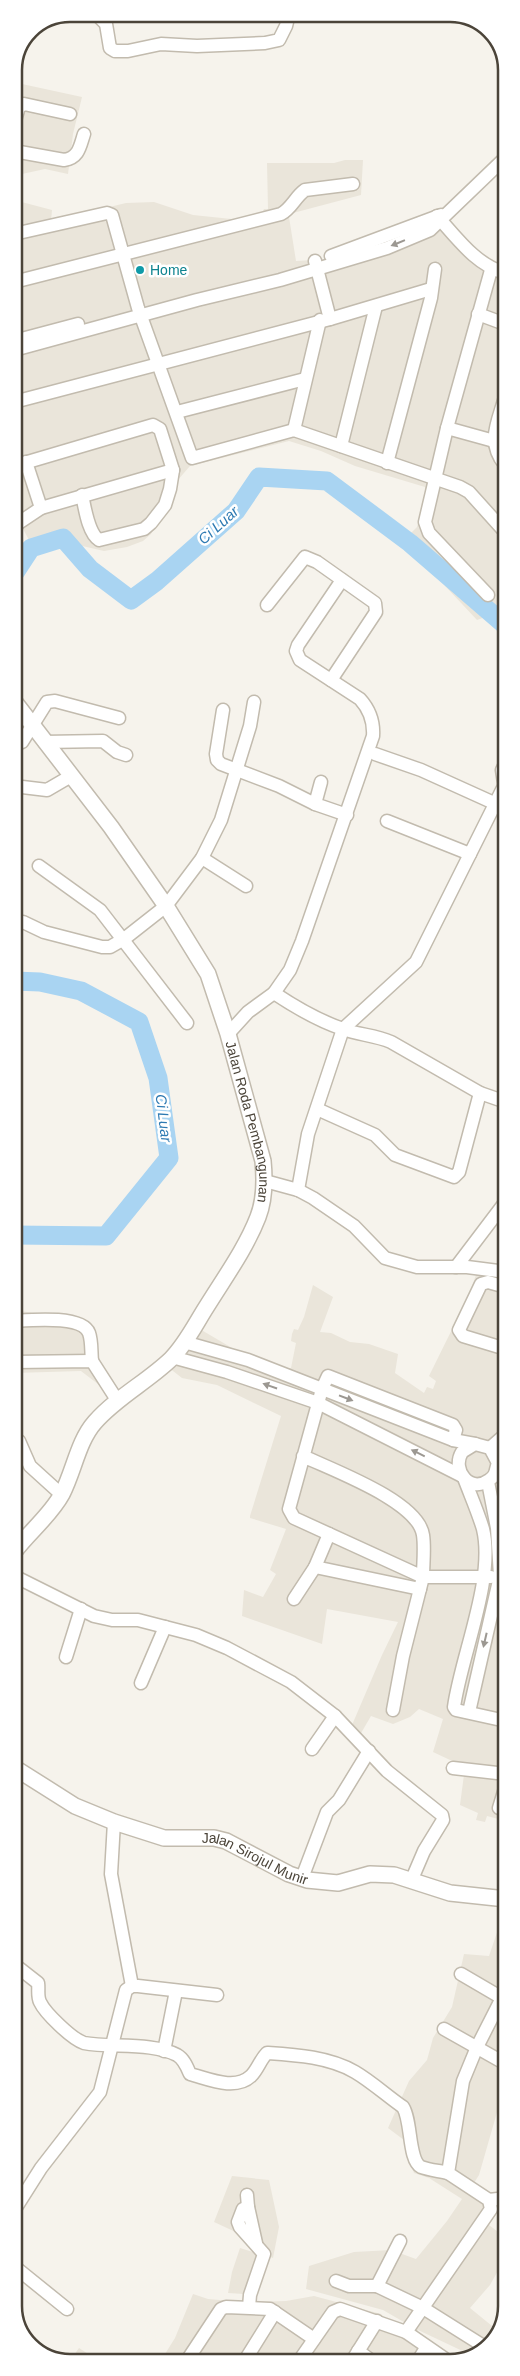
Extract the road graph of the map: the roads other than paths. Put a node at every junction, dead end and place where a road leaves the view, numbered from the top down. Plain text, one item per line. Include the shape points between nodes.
1 (105, 22) edge
2 (287, 23) edge
3 (22, 105) edge
4 (70, 114) dead end
5 (84, 134) dead end
6 (22, 152) edge
7 (498, 164) edge
8 (353, 184) dead end
9 (441, 217) junction
10 (22, 226) edge
11 (36, 229) junction
12 (22, 232) edge
13 (124, 255) junction
14 (316, 264) junction
15 (435, 269) dead end
16 (492, 270) junction
17 (498, 271) edge
18 (22, 280) edge
19 (431, 290) junction
20 (376, 306) junction
21 (140, 312) junction
22 (478, 314) junction
23 (325, 320) junction
24 (498, 321) edge
25 (77, 329) junction
26 (22, 339) edge
27 (22, 347) edge
28 (160, 364) junction
29 (306, 379) junction
30 (22, 400) edge
31 (177, 412) junction
32 (447, 428) junction
33 (294, 430) junction
34 (498, 442) edge
35 (341, 446) junction
36 (22, 463) edge
37 (387, 463) junction
38 (22, 468) edge
39 (173, 470) junction
40 (435, 480) junction
41 (82, 496) junction
42 (42, 508) junction
43 (22, 521) edge
44 (498, 524) edge
45 (342, 580) junction
46 (488, 595) dead end
47 (268, 605) dead end
48 (331, 680) junction
49 (254, 702) dead end
50 (223, 710) dead end
51 (22, 711) edge
52 (119, 718) dead end
53 (33, 726) junction
54 (22, 740) edge
55 (44, 742) junction
56 (375, 754) dead end
57 (126, 755) dead end
58 (237, 771) junction
59 (71, 776) junction
60 (321, 782) dead end
61 (22, 787) edge
62 (498, 795) edge
63 (494, 803) junction
64 (315, 804) junction
65 (347, 815) junction
66 (387, 821) dead end
67 (470, 854) junction
68 (202, 858) junction
69 (39, 866) dead end
70 (246, 886) dead end
71 (166, 906) junction
72 (23, 922) dead end
73 (124, 939) junction
74 (274, 993) junction
75 (186, 1023) dead end
76 (343, 1029) junction
77 (228, 1034) junction
78 (480, 1093) junction
79 (498, 1099) edge
80 (317, 1109) junction
81 (265, 1181) junction
82 (298, 1190) junction
83 (498, 1212) edge
84 (456, 1267) junction
85 (498, 1271) edge
86 (498, 1285) edge
87 (22, 1320) edge
88 (184, 1342) junction
89 (498, 1347) edge
90 (172, 1358) junction
91 (92, 1361) junction
92 (22, 1362) edge
93 (322, 1389) junction
94 (117, 1400) junction
95 (318, 1403) junction
96 (498, 1441) edge
97 (475, 1444) junction
98 (22, 1446) edge
99 (490, 1448) junction
100 (498, 1455) edge
101 (302, 1456) junction
102 (498, 1469) edge
103 (462, 1477) junction
104 (488, 1482) junction
105 (62, 1494) junction
106 (497, 1528) junction
107 (483, 1529) junction
108 (329, 1534) junction
109 (498, 1536) edge
110 (22, 1543) edge
111 (315, 1567) junction
112 (498, 1576) edge
113 (483, 1578) junction
114 (22, 1580) edge
115 (421, 1583) junction
116 (498, 1595) edge
117 (294, 1599) dead end
118 (81, 1609) junction
119 (165, 1627) junction
120 (66, 1657) dead end
121 (141, 1684) dead end
122 (393, 1710) dead end
123 (468, 1712) junction
124 (335, 1716) junction
125 (498, 1719) edge
126 (312, 1749) dead end
127 (369, 1751) junction
128 (453, 1768) dead end
129 (22, 1773) edge
130 (498, 1773) edge
131 (114, 1822) junction
132 (302, 1878) junction
133 (412, 1879) junction
134 (498, 1898) edge
135 (22, 1970) edge
136 (461, 1974) dead end
137 (132, 1986) junction
138 (176, 1991) junction
139 (498, 1991) edge
140 (217, 1995) dead end
141 (498, 2006) edge
142 (444, 2029) dead end
143 (111, 2046) junction
144 (477, 2047) junction
145 (164, 2051) junction
146 (498, 2059) edge
147 (448, 2172) junction
148 (22, 2198) edge
149 (498, 2199) edge
150 (489, 2200) junction
151 (248, 2201) dead end
152 (400, 2241) dead end
153 (22, 2273) edge
154 (336, 2281) dead end
155 (377, 2286) junction
156 (250, 2301) junction
157 (67, 2309) dead end
158 (276, 2312) junction
159 (415, 2319) junction
160 (377, 2321) junction
161 (314, 2339) junction
162 (478, 2344) edge
163 (426, 2348) junction
164 (192, 2353) edge
165 (249, 2353) edge
166 (304, 2354) edge
167 (356, 2354) edge
168 (422, 2354) edge
169 (436, 2354) edge

1 - 2 street via 110,48 123,52 161,44 265,43 279,40
3 - 4 street
5 - 6 street via 78,152 70,159
7 - 9 street
8 - 13 street via 305,190 293,206 281,214
9 - 14 street
9 - 16 street via 469,251
10 - 11 street
11 - 12 street
11 - 13 street via 110,213
13 - 18 street
13 - 21 street
14 - 21 street
14 - 23 street
15 - 19 street
16 - 17 street
16 - 22 street
19 - 20 street
19 - 37 street
20 - 23 street
20 - 35 street
21 - 25 street
21 - 28 street
22 - 24 street
22 - 32 street
23 - 28 street
23 - 29 street
25 - 26 street
25 - 27 street
28 - 30 street
28 - 31 street
29 - 31 street
29 - 33 street
31 - 33 street via 192,458
32 - 34 street
32 - 40 street
33 - 35 street
35 - 37 street
36 - 39 street via 153,425 160,429
37 - 40 street
38 - 42 street
39 - 41 street
39 - 41 street via 165,505 151,523 144,529 102,541 95,538
40 - 44 street via 469,492
40 - 46 street via 426,528
41 - 42 street
42 - 43 street
45 - 47 street via 306,556
45 - 48 street via 375,603 377,609
45 - 48 street via 296,651 300,660
48 - 65 street via 366,706 373,727 370,747
49 - 58 street
50 - 58 street via 217,760
51 - 53 street, Jalan Roda Pembangunan
52 - 53 street via 50,701
53 - 54 street
53 - 55 street, Jalan Roda Pembangunan
55 - 57 street via 103,741
55 - 59 street, Jalan Roda Pembangunan
56 - 63 street via 421,770
58 - 64 street
58 - 68 street via 221,820
59 - 61 street via 47,790
59 - 71 street, Jalan Roda Pembangunan
60 - 64 street
62 - 63 street
63 - 67 street
64 - 65 street
65 - 74 street via 290,970
66 - 67 street
67 - 76 street via 416,962
68 - 70 street
68 - 71 street
69 - 73 street via 94,904
71 - 73 street
71 - 77 street, Jalan Roda Pembangunan via 208,974
72 - 73 street via 44,932 102,947 110,947
73 - 75 street
74 - 76 street
74 - 77 street via 243,1016
76 - 78 street via 391,1042
76 - 80 street
77 - 81 street, Jalan Roda Pembangunan via 263,1161
78 - 79 street
78 - 80 street via 459,1172 454,1178 395,1155 375,1135
80 - 82 street via 308,1134
81 - 82 street
81 - 88 street, Jalan Roda Pembangunan via 258,1218
82 - 84 street via 354,1226 385,1258 417,1267
83 - 84 street
84 - 85 street
86 - 89 street via 482,1284 459,1330 464,1336
87 - 91 street via 80,1325 89,1334
88 - 90 street, Jalan Roda Pembangunan
88 - 93 street via 248,1360
90 - 94 street, Jalan Roda Pembangunan
95 -> 90 street via 227,1372
91 - 92 street
91 - 94 street
93 - 95 street
93 - 97 street via 453,1440
94 - 105 street, Jalan Roda Pembangunan via 88,1432
95 - 101 street
103 -> 95 street
96 - 99 street
97 - 99 street
97 - 103 street via 460,1456 458,1466
98 - 105 street via 30,1466
99 - 100 street
101 - 108 street via 289,1512 294,1518
101 - 115 street via 391,1498 416,1520 423,1534
102 - 104 street
103 - 104 street via 475,1484
103 - 107 street
104 - 106 street
105 - 110 street, Jalan Roda Pembangunan
106 - 107 street
106 - 109 street
107 - 113 street
108 - 111 street
108 - 115 street
111 - 115 street
111 - 117 street
112 - 113 street
113 - 115 street
113 - 123 street via 454,1705 456,1710
114 - 118 street
115 - 122 street
116 -> 123 street
118 - 119 street via 112,1620 138,1620
118 - 120 street
119 - 121 street
119 - 124 street via 196,1635 241,1656 290,1682
123 - 125 street
124 - 126 street
124 - 127 street
127 - 132 street via 339,1800 327,1812
127 - 133 street via 399,1782 442,1815 443,1820
128 - 130 street
129 - 131 street, Jalan Sirojul Munir via 75,1806
131 - 132 street, Jalan Sirojul Munir via 164,1838 214,1838
131 - 137 street via 111,1874
132 - 133 street, Jalan Sirojul Munir via 338,1883 380,1874
133 - 134 street, Jalan Sirojul Munir via 450,1893
135 - 143 street via 38,1983 38,1997 43,2008 75,2039
136 - 139 street
137 - 138 street
137 - 143 street via 126,1990
138 - 140 street
138 - 145 street
141 - 144 street
142 - 144 street
143 - 145 street
143 - 148 street via 95,2101 41,2168
144 - 146 street
144 - 147 street via 463,2081
145 - 147 street via 177,2055 190,2074 235,2084 253,2074 268,2053 312,2057 338,2064 366,2079 403,2108 417,2164
147 - 150 street
149 - 150 street
150 - 159 street via 491,2209
151 - 156 street via 256,2243 264,2254
152 - 155 street
153 - 157 street
154 - 155 street via 349,2286
155 - 159 street
156 - 158 street
156 - 164 street via 223,2308
158 - 161 street
158 - 165 street
159 - 160 street
159 - 162 street
159 - 163 street
160 - 161 street via 336,2310
160 - 167 street
161 - 166 street
163 - 168 street
163 - 169 street

